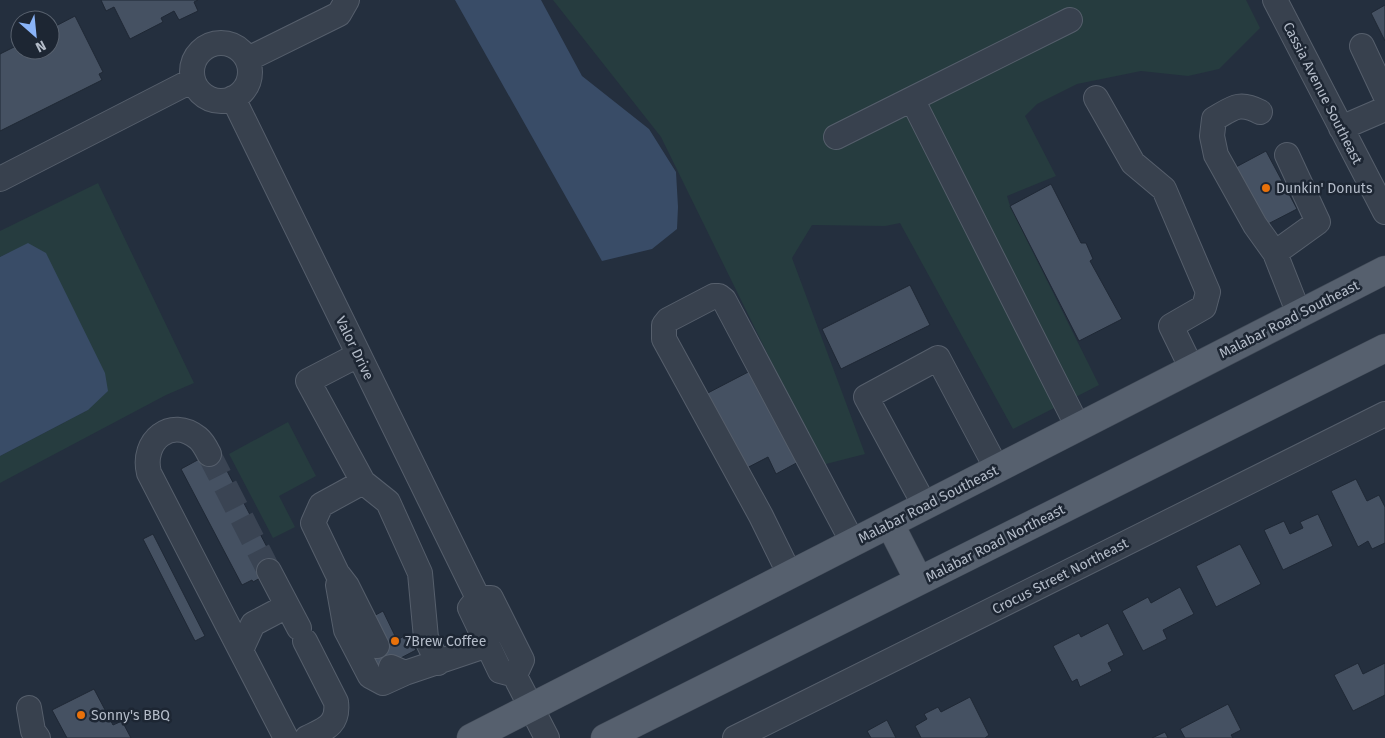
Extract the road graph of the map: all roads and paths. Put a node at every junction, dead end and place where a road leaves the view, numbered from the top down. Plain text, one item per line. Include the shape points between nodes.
1 (346, 0) edge
2 (1275, 0) edge
3 (1070, 20) dead end
4 (1362, 46) dead end
5 (248, 59) junction
6 (193, 80) junction
7 (1385, 96) edge
8 (233, 98) junction
9 (1096, 98) dead end
10 (912, 99) junction
11 (1385, 109) edge
12 (1260, 112) dead end
13 (1341, 128) junction
14 (836, 137) dead end
15 (1288, 155) dead end
16 (0, 179) edge
17 (1385, 212) edge
18 (1276, 253) junction
19 (1385, 270) edge
20 (1299, 314) junction
21 (1385, 348) edge
22 (358, 354) junction
23 (1192, 369) junction
24 (1385, 414) edge
25 (1078, 427) junction
26 (209, 454) tunnel mouth
27 (997, 469) junction
28 (363, 482) junction
29 (925, 506) junction
30 (890, 524) junction
31 (853, 543) junction
32 (269, 571) tunnel mouth
33 (337, 573) junction
34 (790, 576) junction
35 (919, 581) junction
36 (478, 598) junction
37 (287, 606) junction
38 (488, 645) junction
39 (240, 650) junction
40 (390, 661) junction
41 (438, 663) junction
42 (516, 675) junction
43 (532, 708) junction
44 (31, 738) edge
45 (38, 738) edge
46 (286, 738) edge
47 (307, 738) edge
48 (471, 738) edge
49 (547, 738) edge
50 (605, 738) edge
51 (735, 738) edge

1 - 5 street via 339,14
2 - 13 street, Cassia Avenue Southeast
3 - 10 street
4 - 7 street
5 - 6 street via 231,44 213,44 204,48 193,62
5 - 8 street via 250,75 247,84
6 - 8 street via 204,96 223,101
6 - 16 street
8 - 22 street, Valor Drive
9 - 23 street via 1132,163 1164,189 1208,292 1204,307 1171,326
10 - 14 street
10 - 25 street
11 - 13 street
12 - 18 street via 1248,106 1235,107 1214,119 1212,136 1216,155 1255,224
13 - 17 street, Cassia Avenue Southeast
15 - 18 street via 1318,222
18 - 20 street
19 - 20 main road, Malabar Road Southeast
20 - 23 main road, Malabar Road Southeast
21 - 35 main road, Malabar Road Northeast
22 - 28 street via 308,381
22 - 36 street, Valor Drive
23 - 25 main road, Malabar Road Southeast
24 - 51 street, Crocus Street Northeast
25 - 27 main road, Malabar Road Southeast
26 - 39 street via 198,438 181,430 171,431 153,442 146,462
27 - 29 main road, Malabar Road Southeast
27 - 29 street via 938,358 866,397
28 - 33 street via 321,505 313,523
28 - 41 street via 388,502 420,573 426,638
29 - 30 main road, Malabar Road Southeast
30 - 31 main road, Malabar Road Southeast
30 - 35 main road
31 - 34 main road, Malabar Road Southeast
31 - 34 street via 724,300 714,296 668,320 664,325 664,339 761,516
32 - 37 street
33 - 40 street
33 - 40 street via 346,630 370,676 383,683
34 - 43 main road, Malabar Road Southeast
35 - 50 main road, Malabar Road Northeast
36 - 38 street via 470,608
36 - 42 street via 491,598 522,660
37 - 39 street via 253,624
37 - 47 street via 336,702 334,720
38 - 41 street
38 - 42 street via 500,671
39 - 46 street
40 - 41 street
42 - 43 street
43 - 48 main road, Malabar Road Southeast
43 - 49 street
44 - 45 street via 27,731 30,708

